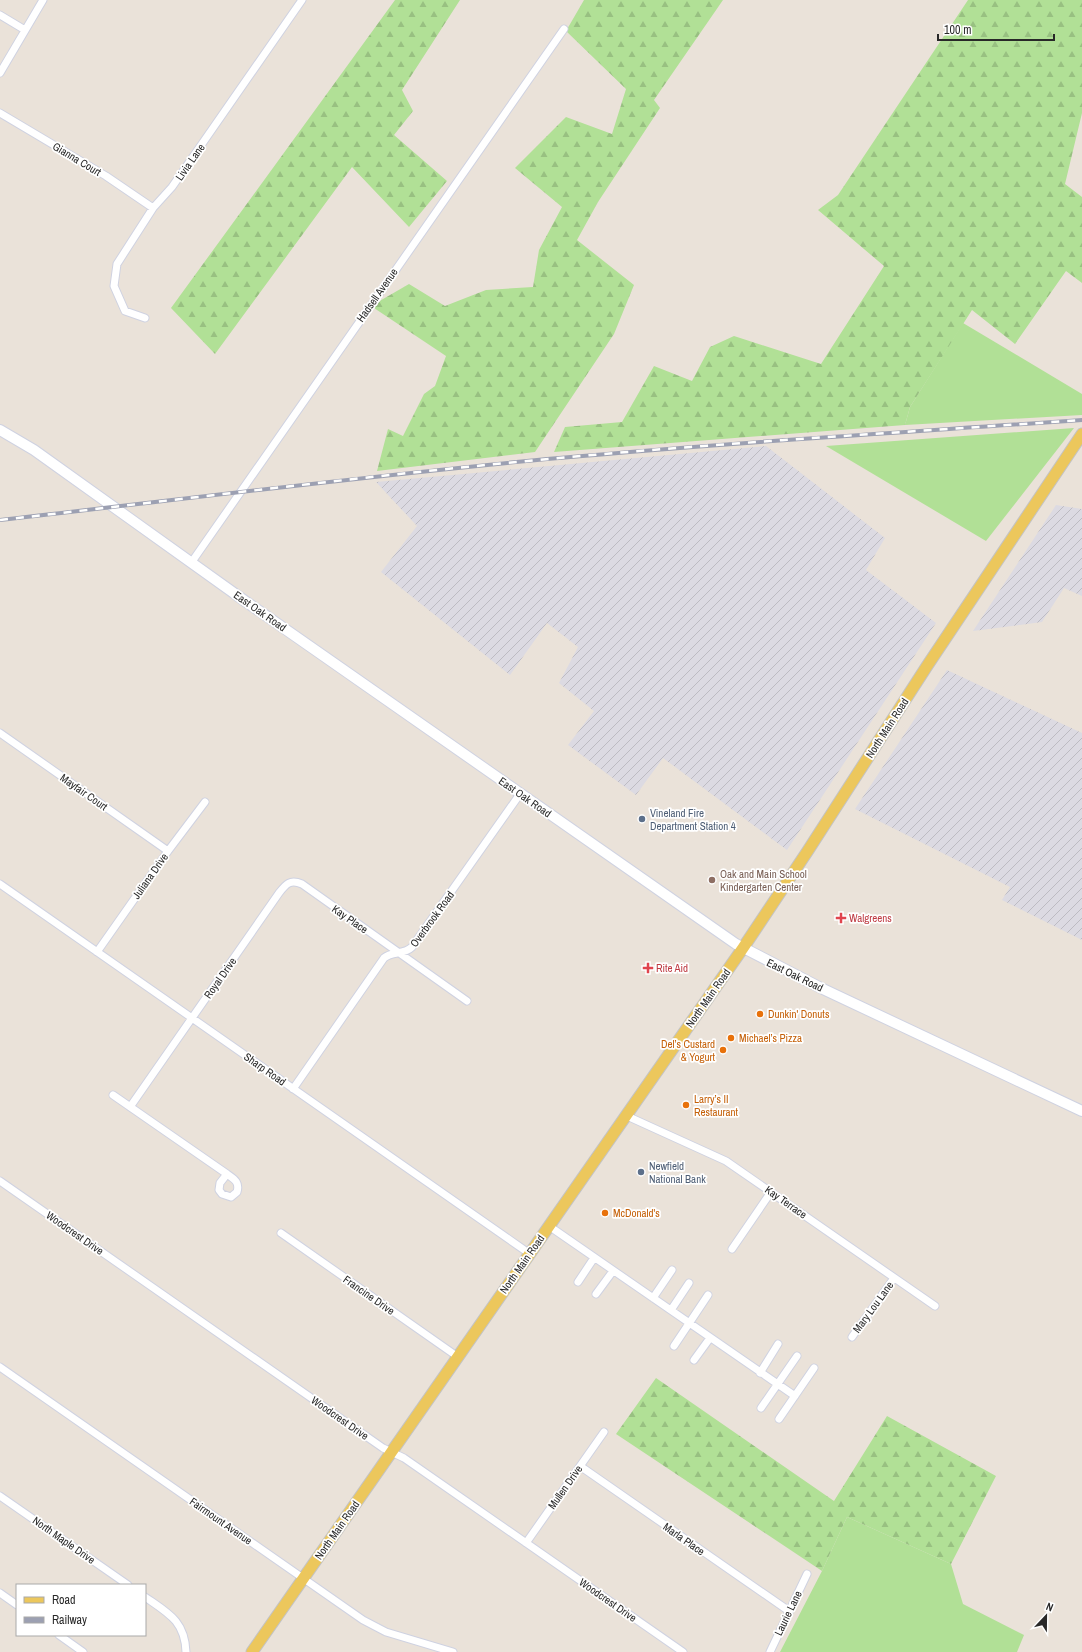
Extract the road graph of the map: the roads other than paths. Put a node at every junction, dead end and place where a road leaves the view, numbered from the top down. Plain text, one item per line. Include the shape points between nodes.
1 (43, 0) edge
2 (302, 0) edge
3 (0, 15) edge
4 (564, 29) dead end
5 (25, 30) junction
6 (0, 73) edge
7 (0, 113) edge
8 (153, 208) junction
9 (146, 318) dead end
10 (0, 430) edge
11 (1082, 434) edge
12 (191, 563) junction
13 (0, 733) edge
14 (520, 794) junction
15 (205, 802) dead end
16 (168, 851) junction
17 (0, 884) edge
18 (248, 938) joint
19 (743, 948) junction
20 (97, 952) junction
21 (398, 953) junction
22 (467, 1001) dead end
23 (192, 1018) junction
24 (294, 1089) junction
25 (113, 1095) dead end
26 (130, 1107) junction
27 (1082, 1111) edge
28 (627, 1116) junction
29 (227, 1174) dead end
30 (0, 1181) edge
31 (771, 1192) junction
32 (549, 1226) junction
33 (281, 1233) dead end
34 (732, 1249) dead end
35 (530, 1254) junction
36 (594, 1258) junction
37 (672, 1270) dead end
38 (613, 1271) junction
39 (894, 1278) junction
40 (578, 1282) dead end
41 (689, 1283) dead end
42 (596, 1294) dead end
43 (708, 1295) dead end
44 (652, 1298) junction
45 (935, 1306) dead end
46 (671, 1310) junction
47 (690, 1324) junction
48 (852, 1337) dead end
49 (710, 1338) junction
50 (778, 1344) dead end
51 (674, 1346) dead end
52 (797, 1356) dead end
53 (458, 1357) junction
54 (694, 1360) dead end
55 (0, 1367) edge
56 (814, 1368) dead end
57 (760, 1373) junction
58 (777, 1384) junction
59 (795, 1396) junction
60 (760, 1408) dead end
61 (779, 1419) dead end
62 (604, 1432) dead end
63 (391, 1452) junction
64 (580, 1466) junction
65 (0, 1496) edge
66 (526, 1543) junction
67 (807, 1574) dead end
68 (303, 1579) junction
69 (127, 1584) edge
70 (0, 1593) edge
71 (146, 1598) edge
72 (16, 1604) edge
73 (788, 1612) junction
74 (60, 1636) edge
75 (83, 1652) edge
76 (186, 1652) edge
77 (252, 1652) edge
78 (453, 1652) edge
79 (683, 1652) edge
80 (770, 1652) edge

1 - 5 street
2 - 8 street, Livia Lane via 172,187
3 - 5 street
4 - 12 street, Hadsell Avenue
5 - 6 street
7 - 8 street, Gianna Court via 106,176
8 - 9 street, Livia Lane via 117,264 114,286 125,311
10 - 12 street, East Oak Road via 34,450
11 - 19 main road, North Main Road
12 - 14 street, East Oak Road
13 - 16 street, Mayfair Court
14 - 19 street, East Oak Road
14 - 21 street, Overbrook Road via 412,947 407,952
15 - 16 street, Juliana Drive
16 - 20 street, Juliana Drive
17 - 20 street, Sharp Road
18 - 21 street, Kay Place via 286,884 296,882
18 - 23 street, Royal Drive
19 - 27 street, East Oak Road via 823,989
19 - 28 main road, North Main Road
20 - 23 street, Sharp Road
21 - 22 street, Kay Place
21 - 24 street, Overbrook Road via 389,954 384,958
23 - 24 street, Sharp Road
23 - 26 street, Royal Drive
24 - 35 street, Sharp Road
25 - 26 street
26 - 29 street
28 - 31 street, Kay Terrace via 726,1161
28 - 32 main road, North Main Road
30 - 63 street, Woodcrest Drive
31 - 34 street
31 - 39 street, Kay Terrace
32 - 35 main road, North Main Road
32 - 36 street
33 - 53 street, Francine Drive
35 - 53 main road, North Main Road
36 - 38 street
36 - 40 street
37 - 44 street
38 - 42 street
38 - 44 street
39 - 45 street, Kay Terrace
39 - 48 street, Mary Lou Lane
41 - 46 street
43 - 47 street
44 - 46 street
46 - 47 street
47 - 49 street
47 - 51 street
49 - 54 street
49 - 57 street
50 - 57 street
52 - 58 street
53 - 63 main road, North Main Road
55 - 68 street, Fairmount Avenue
56 - 59 street
57 - 58 street
58 - 59 street
58 - 60 street
59 - 61 street
62 - 64 street, Mullen Drive
63 - 66 street, Woodcrest Drive via 404,1458
63 - 68 main road, North Main Road
64 - 66 street, Mullen Drive
64 - 73 street, Marla Place
65 - 69 street, North Maple Drive
66 - 79 street, Woodcrest Drive
67 - 73 street, Laurie Lane
68 - 77 main road, North Main Road
68 - 78 street, Fairmount Avenue via 375,1627
70 - 72 street
71 - 76 street via 178,1623 186,1638
73 - 80 street, Laurie Lane
74 - 75 street

